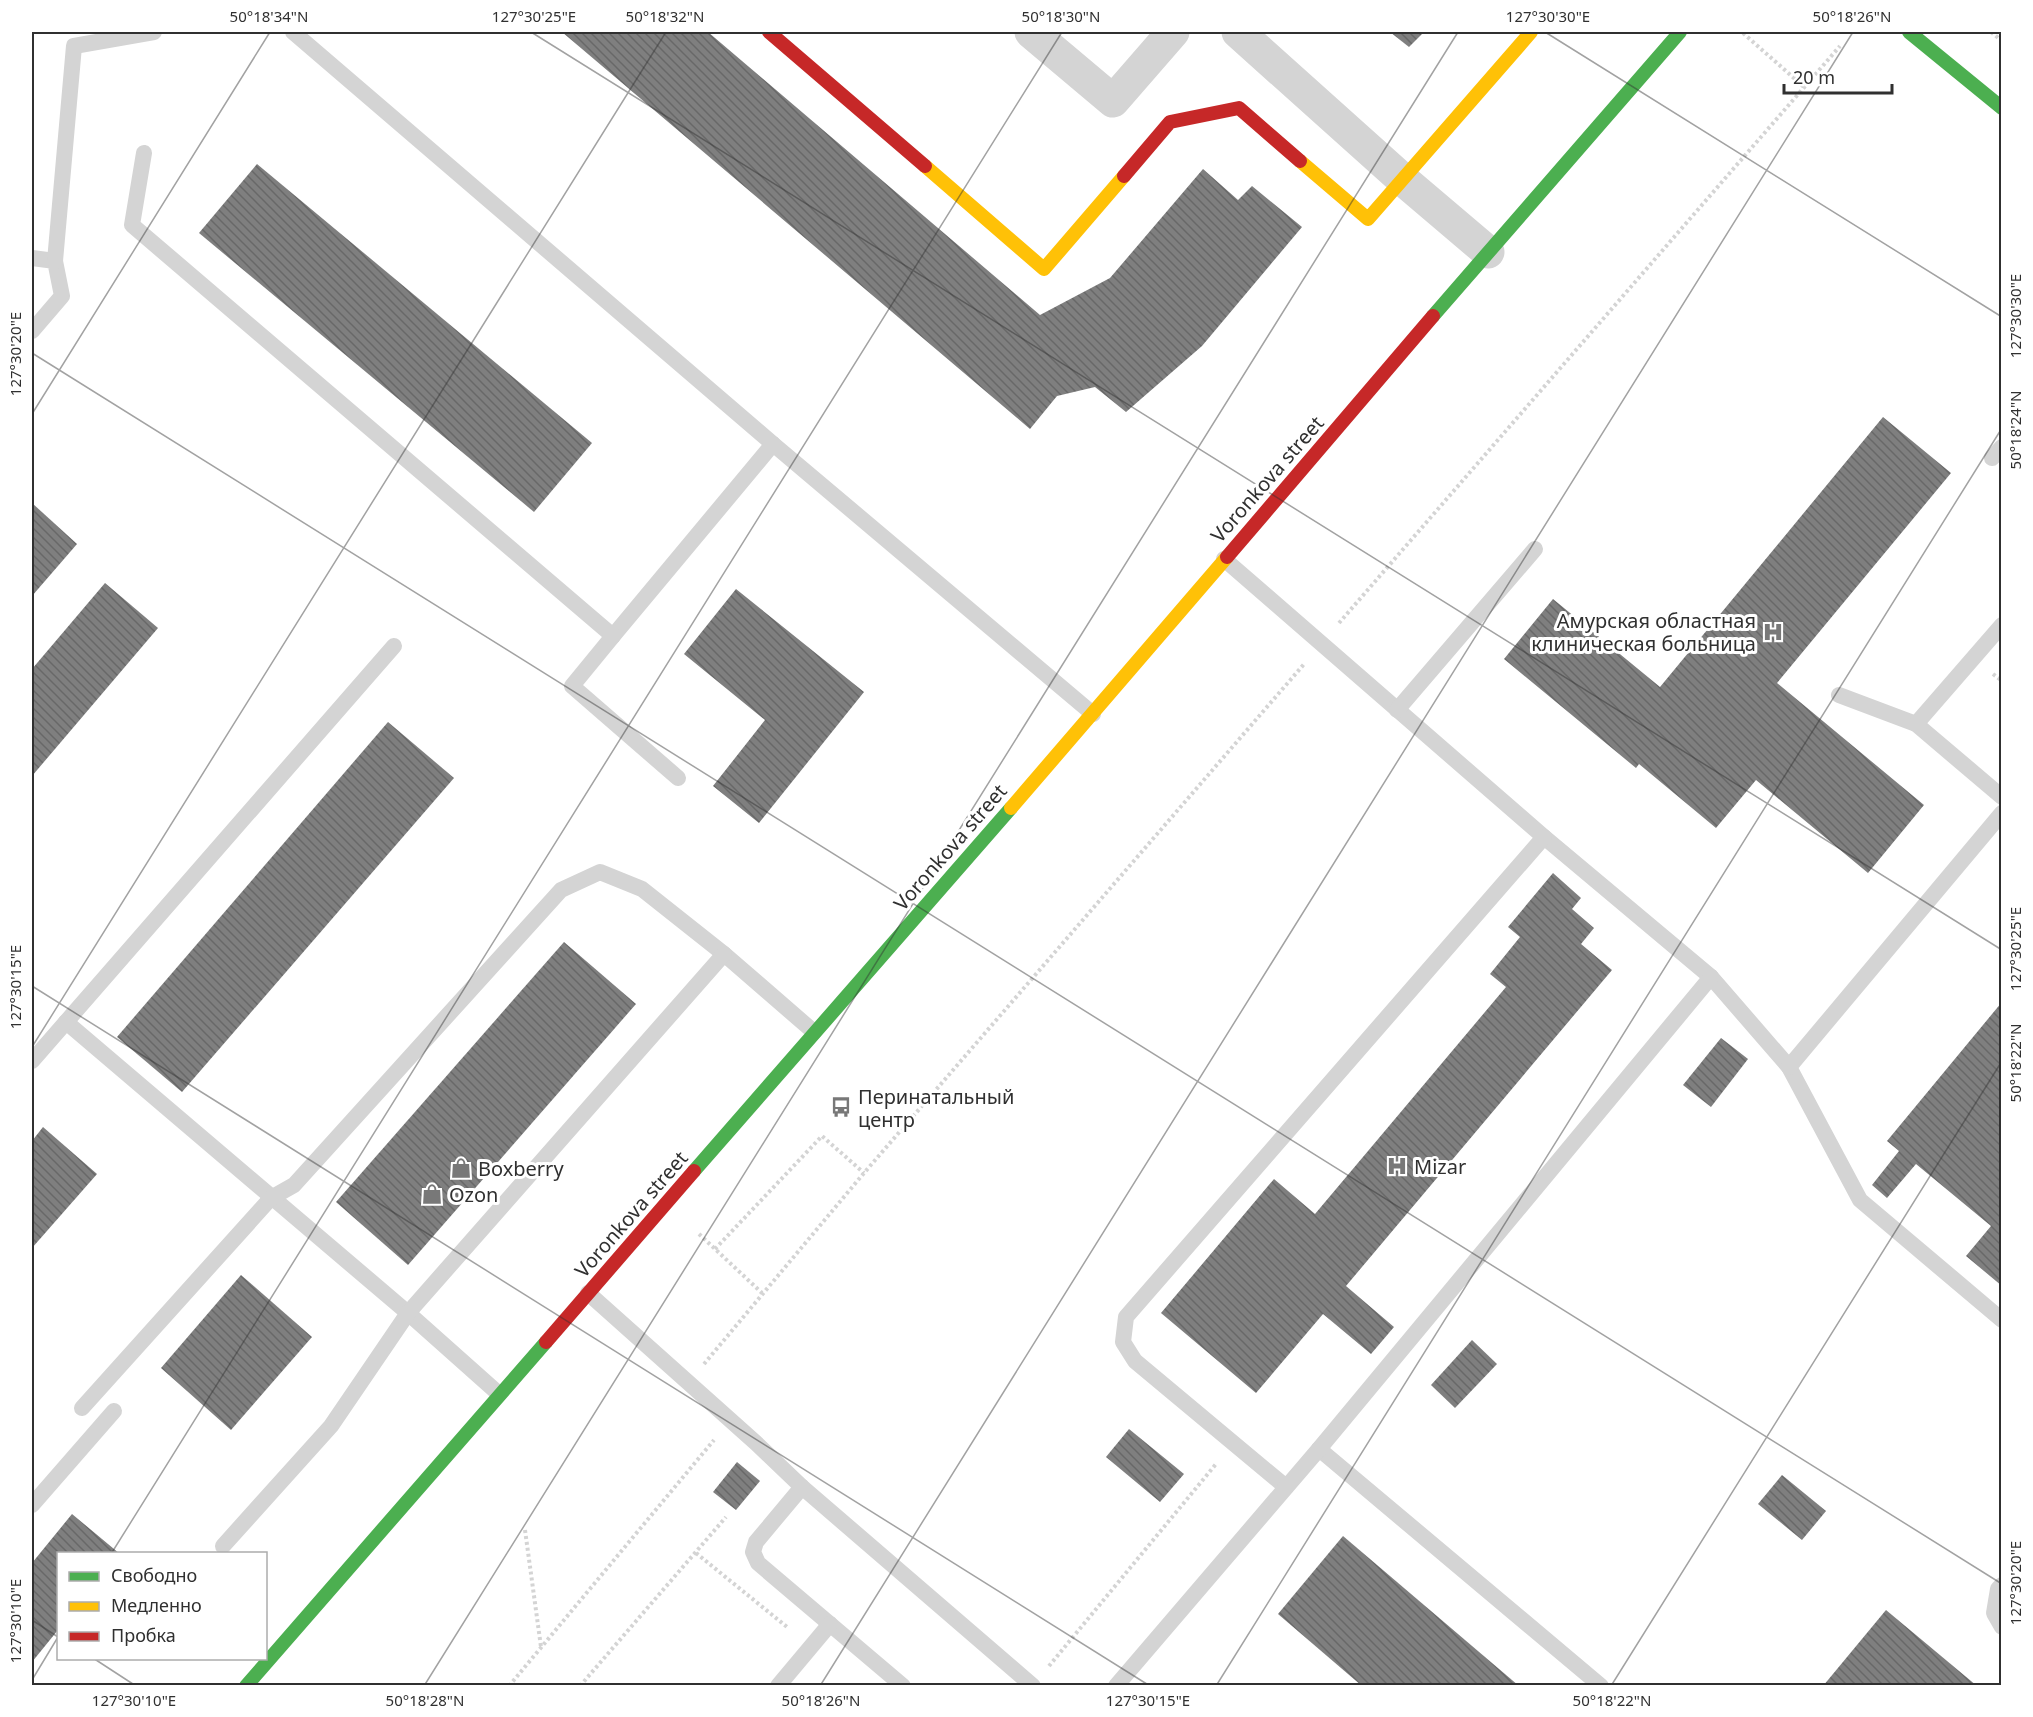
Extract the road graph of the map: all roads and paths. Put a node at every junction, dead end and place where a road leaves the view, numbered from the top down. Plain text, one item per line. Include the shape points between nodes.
1 (154, 32) edge
2 (293, 32) edge
3 (769, 32) edge
4 (1031, 32) edge
5 (1173, 32) edge
6 (1238, 32) edge
7 (1531, 32) edge
8 (1680, 32) edge
9 (1908, 32) edge
10 (1991, 32) edge
11 (1743, 33) edge
12 (2001, 41) edge
13 (1840, 46) dead end
14 (1804, 87) junction
15 (2001, 108) edge
16 (144, 153) dead end
17 (1402, 179) junction
18 (1488, 252) junction
19 (32, 258) edge
20 (55, 261) junction
21 (32, 331) edge
22 (773, 444) junction
23 (1535, 549) dead end
24 (1224, 559) junction
25 (2001, 626) edge
26 (613, 636) junction
27 (1322, 644) junction
28 (394, 646) dead end
29 (1839, 695) dead end
30 (1397, 710) junction
31 (1093, 714) junction
32 (1916, 724) junction
33 (678, 778) dead end
34 (2001, 797) edge
35 (2001, 813) edge
36 (1545, 837) junction
37 (724, 954) junction
38 (1711, 977) junction
39 (66, 1022) junction
40 (814, 1032) junction
41 (32, 1061) edge
42 (1789, 1066) junction
43 (864, 1173) junction
44 (271, 1198) junction
45 (699, 1234) dead end
46 (715, 1250) junction
47 (588, 1293) junction
48 (762, 1293) junction
49 (408, 1313) junction
50 (2001, 1320) edge
51 (689, 1383) junction
52 (499, 1394) junction
53 (82, 1408) dead end
54 (114, 1411) dead end
55 (731, 1420) junction
56 (1234, 1443) junction
57 (1319, 1449) junction
58 (802, 1487) junction
59 (1286, 1487) junction
60 (32, 1505) edge
61 (726, 1518) dead end
62 (525, 1530) dead end
63 (223, 1546) dead end
64 (696, 1553) junction
65 (2001, 1585) edge
66 (830, 1624) junction
67 (2001, 1627) edge
68 (811, 1646) junction
69 (541, 1648) junction
70 (1033, 1685) edge
71 (246, 1686) edge
72 (509, 1686) edge
73 (580, 1686) edge
74 (778, 1686) edge
75 (903, 1686) edge
76 (1116, 1686) edge
77 (1601, 1686) edge

1 - 20 lane via 74,46
2 - 22 lane
3 - 17 street via 1044,269 1170,122 1239,108 1368,219
4 - 5 street via 1113,101
6 - 17 street
7 - 17 street
8 - 18 street, Voronkova street
9 - 15 street
10 - 12 path
11 - 14 path
13 - 14 path
14 - 27 path
16 - 26 lane via 132,225
17 - 18 street
18 - 24 street, Voronkova street
19 - 20 lane
20 - 21 lane via 62,296
22 - 26 lane
22 - 31 lane
23 - 30 lane
24 - 27 lane
24 - 31 street, Voronkova street
25 - 32 lane
26 - 33 lane via 572,686
27 - 30 lane
27 - 43 path
28 - 39 lane
29 - 32 lane
30 - 36 lane
31 - 40 street, Voronkova street
32 - 34 lane
35 - 42 lane
36 - 38 lane
36 - 56 lane via 1126,1317 1123,1342 1135,1361
37 - 40 lane
37 - 44 lane via 642,889 600,872 561,890 294,1185
37 - 49 lane
38 - 42 lane
38 - 57 lane
39 - 41 lane
39 - 44 lane
40 - 47 street, Voronkova street
42 - 50 lane via 1860,1200
43 - 46 path via 822,1136
43 - 48 path
44 - 49 lane
44 - 53 lane
45 - 46 path
46 - 48 path
47 - 51 lane
47 - 52 street, Voronkova street
48 - 51 path
49 - 52 lane
49 - 63 lane via 331,1426
51 - 55 lane
52 - 71 street, Voronkova street
54 - 60 lane
55 - 58 lane
55 - 69 path
56 - 59 lane
56 - 70 path
57 - 59 lane
57 - 77 lane
58 - 66 lane via 756,1542 753,1552 758,1563
58 - 70 lane
59 - 76 lane
61 - 64 path
62 - 69 path
64 - 68 path
64 - 73 path
65 - 67 lane via 1994,1613
66 - 68 lane
66 - 75 lane
68 - 74 lane
69 - 72 path

